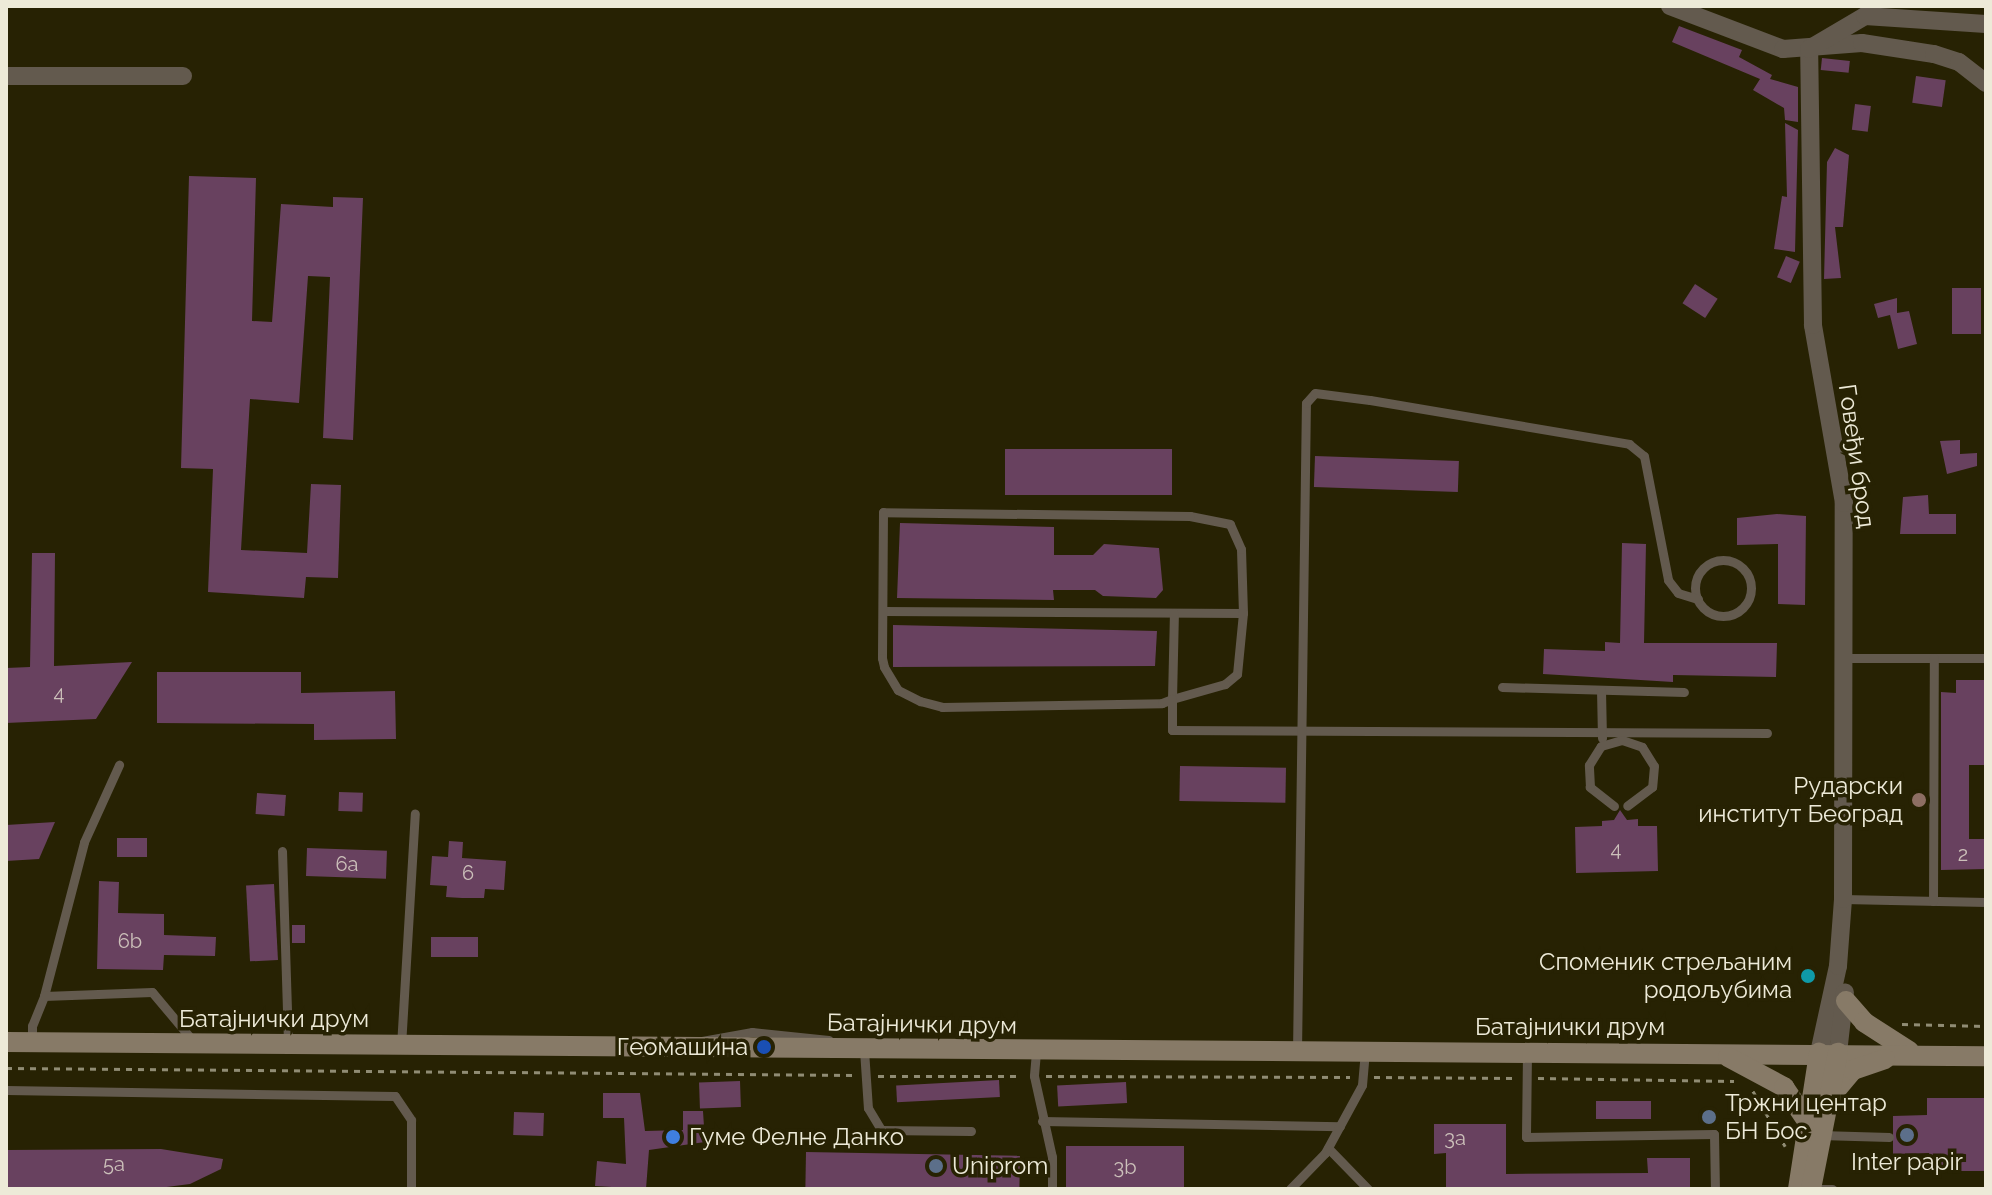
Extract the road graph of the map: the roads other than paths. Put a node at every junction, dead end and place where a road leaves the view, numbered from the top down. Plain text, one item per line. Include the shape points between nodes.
1 (1670, 6) edge
2 (1986, 24) edge
3 (1809, 49) junction
4 (6, 76) edge
5 (183, 76) dead end
6 (1986, 83) edge
7 (1698, 599) junction
8 (883, 611) junction
9 (1174, 613) junction
10 (1243, 613) junction
11 (1844, 658) junction
12 (1934, 658) junction
13 (1986, 658) edge
14 (1502, 687) dead end
15 (1601, 690) junction
16 (1684, 692) dead end
17 (1172, 699) junction
18 (1300, 732) junction
19 (1767, 733) dead end
20 (1603, 740) junction
21 (119, 765) dead end
22 (1614, 806) dead end
23 (1627, 806) dead end
24 (415, 813) dead end
25 (282, 851) dead end
26 (1843, 899) junction
27 (1933, 901) junction
28 (1986, 902) edge
29 (1838, 966) junction
30 (44, 996) junction
31 (1846, 1001) junction
32 (6, 1042) edge
33 (32, 1042) junction
34 (196, 1045) junction
35 (288, 1046) junction
36 (401, 1046) junction
37 (862, 1050) junction
38 (1036, 1052) junction
39 (1297, 1052) junction
40 (1365, 1052) junction
41 (1912, 1052) junction
42 (1527, 1053) junction
43 (1828, 1053) junction
44 (1721, 1054) junction
45 (1986, 1056) edge
46 (6, 1090) edge
47 (1825, 1104) junction
48 (1805, 1118) junction
49 (1042, 1121) junction
50 (1340, 1126) junction
51 (971, 1131) dead end
52 (1819, 1135) junction
53 (1889, 1137) dead end
54 (1328, 1148) junction
55 (411, 1189) edge
56 (1052, 1189) edge
57 (1290, 1189) edge
58 (1368, 1189) edge
59 (1715, 1189) edge
60 (1798, 1189) edge
61 (1811, 1189) edge
62 (1832, 1189) edge

1 - 3 street via 1783,49
2 - 3 street via 1865,16
3 - 6 street via 1862,43 1934,54 1959,62
3 - 11 street, Говеђи брод via 1813,325 1844,503
4 - 5 street
7 - 7 lane via 1711,613 1730,615 1750,597 1750,578 1737,563 1711,562 1696,582
7 - 18 lane via 1678,593 1668,580 1644,456 1629,444 1315,393 1306,403
8 - 9 lane
8 - 10 lane via 883,512 1220,519 1239,538
8 - 17 lane via 887,675 898,690 920,701 942,707 1139,707
9 - 10 lane
9 - 17 lane
10 - 17 lane via 1237,674 1225,684
11 - 12 lane
11 - 26 street, Говеђи брод
12 - 13 lane
12 - 27 lane
14 - 15 lane
15 - 16 lane
15 - 20 lane
17 - 18 lane via 1172,730
18 - 20 lane
18 - 39 lane
19 - 20 lane
20 - 22 lane via 1588,776 1596,796
20 - 23 lane via 1633,742 1654,766 1652,787
21 - 30 lane via 84,842
24 - 36 lane
25 - 35 lane
26 - 27 lane
26 - 29 street, Говеђи брод
27 - 28 lane
29 - 31 street
29 - 43 street
30 - 33 lane via 32,1026
30 - 34 lane via 152,992
31 - 41 main road via 1864,1022
31 - 43 street
32 - 33 main road, Батајнички друм
33 - 34 main road, Батајнички друм
34 - 35 main road, Батајнички друм
35 - 36 main road, Батајнички друм
36 - 37 main road, Батајнички друм
37 - 38 main road, Батајнички друм
37 - 51 lane via 868,1108 881,1130
38 - 39 main road, Батајнички друм
38 - 49 lane via 1034,1076
39 - 40 main road, Батајнички друм
40 - 42 main road, Батајнички друм
40 - 50 lane via 1362,1085
41 - 43 main road, Батајнички друм
41 - 45 main road, Батајнички друм
41 - 47 main road via 1853,1070
42 - 44 main road, Батајнички друм
42 - 59 lane via 1526,1137 1714,1134
43 - 44 main road, Батајнички друм
43 - 47 main road
43 - 48 main road
44 - 48 main road via 1784,1087
46 - 55 lane via 391,1095 410,1114
47 - 52 main road
48 - 60 main road
49 - 50 lane
49 - 56 lane via 1052,1157
50 - 54 lane
52 - 53 lane
52 - 61 main road
54 - 57 lane via 1316,1167
54 - 58 lane
61 - 62 lane

